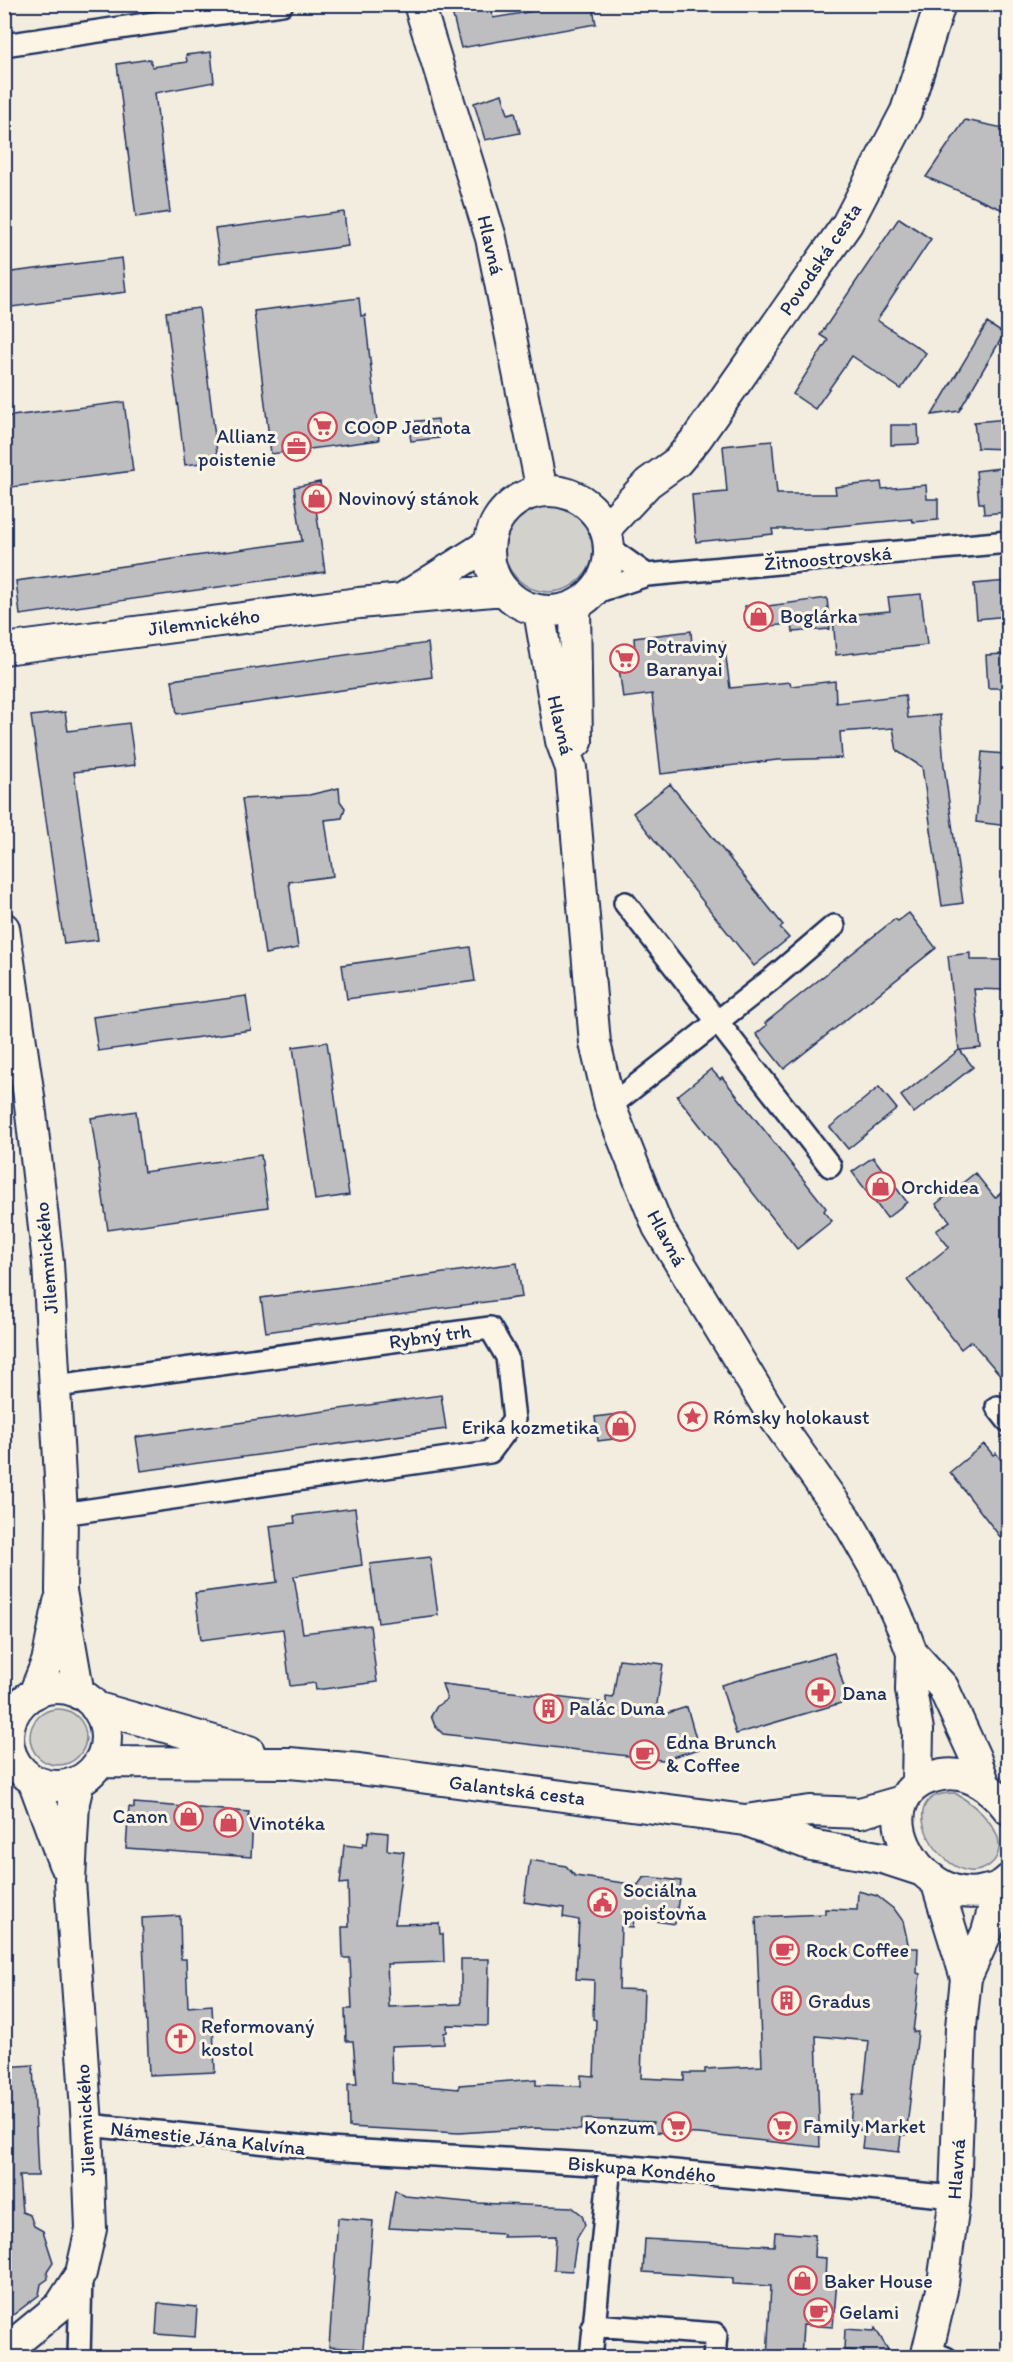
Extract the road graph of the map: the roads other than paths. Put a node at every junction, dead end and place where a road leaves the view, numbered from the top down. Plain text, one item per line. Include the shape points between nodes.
1 (282, 4) edge
2 (419, 4) edge
3 (940, 4) edge
4 (4, 45) edge
5 (648, 483) junction
6 (542, 491) junction
7 (586, 504) junction
8 (607, 539) junction
9 (1008, 542) edge
10 (489, 544) junction
11 (647, 575) junction
12 (503, 590) junction
13 (404, 598) junction
14 (584, 599) junction
15 (539, 611) junction
16 (4, 649) edge
17 (571, 768) junction
18 (625, 903) dead end
19 (834, 926) dead end
20 (4, 928) edge
21 (718, 1022) junction
22 (610, 1106) junction
23 (830, 1166) dead end
24 (56, 1386) junction
25 (62, 1514) junction
26 (62, 1591) junction
27 (912, 1653) junction
28 (87, 1701) junction
29 (18, 1706) edge
30 (289, 1763) junction
31 (18, 1767) edge
32 (89, 1771) junction
33 (985, 1785) junction
34 (909, 1793) junction
35 (1008, 1809) edge
36 (746, 1820) junction
37 (930, 1877) junction
38 (70, 1881) junction
39 (1004, 1884) edge
40 (966, 1978) junction
41 (87, 2126) junction
42 (328, 2150) joint
43 (610, 2165) junction
44 (955, 2197) junction
45 (81, 2273) junction
46 (593, 2325) junction
47 (4, 2352) edge
48 (934, 2355) edge
49 (79, 2358) edge
50 (591, 2358) edge
51 (714, 2358) edge

1 - 4 street
2 - 6 main road, Hlavná via 491,238
3 - 5 main road, Povodská cesta via 906,111 847,224 697,438 670,468
5 - 7 main road, Povodská cesta
5 - 8 main road, Povodská cesta
6 - 7 main road via 565,493
6 - 10 main road via 506,508
7 - 8 main road via 597,515
8 - 11 street
8 - 14 main road via 606,572
9 - 11 street, Žitnoostrovská
10 - 12 main road via 492,572
10 - 13 main road, Jilemnického
11 - 14 street, Žitnoostrovská
12 - 13 main road, Jilemnického
12 - 15 main road via 523,606
13 - 16 main road, Jilemnického
14 - 15 main road via 561,610
14 - 17 main road, Hlavná via 577,742
15 - 17 main road, Hlavná via 561,741
17 - 22 main road, Hlavná via 595,1043
18 - 21 street
19 - 21 street
20 - 24 main road, Jilemnického via 48,1263
21 - 22 street
21 - 23 street
22 - 27 main road, Hlavná via 658,1227 773,1416 850,1526 878,1574
24 - 25 main road, Jilemnického
24 - 25 street, Rybný trh via 490,1328 507,1357 514,1420 490,1452
25 - 26 main road, Jilemnického
26 - 28 main road, Jilemnického
26 - 29 main road, Jilemnického via 47,1662
27 - 33 main road via 943,1688
27 - 34 main road via 910,1690 918,1730
28 - 29 main road via 59,1689
28 - 30 main road, Galantská cesta
28 - 32 main road via 105,1733 105,1747
29 - 31 main road via 8,1737
30 - 32 main road, Galantská cesta
30 - 36 main road, Galantská cesta
31 - 32 main road via 58,1786
31 - 38 main road, Jilemnického
32 - 38 main road, Jilemnického via 74,1802
33 - 34 main road via 969,1777 946,1774 929,1777
33 - 35 main road
34 - 36 main road via 860,1813 810,1811
34 - 37 main road via 899,1820 903,1839
36 - 37 main road via 811,1845 883,1858
37 - 39 main road via 957,1892 978,1893
37 - 40 main road
38 - 41 main road, Jilemnického
39 - 40 main road
40 - 44 main road, Hlavná
41 - 42 street, Námestie Jána Kalvína
41 - 45 main road, Jilemnického via 91,2229
42 - 43 street, Biskupa Kondého
43 - 44 street, Biskupa Kondého
43 - 46 street
44 - 48 main road, Hlavná
45 - 47 main road via 60,2306
45 - 49 street, Jilemnického
46 - 50 street
46 - 51 street via 716,2334

